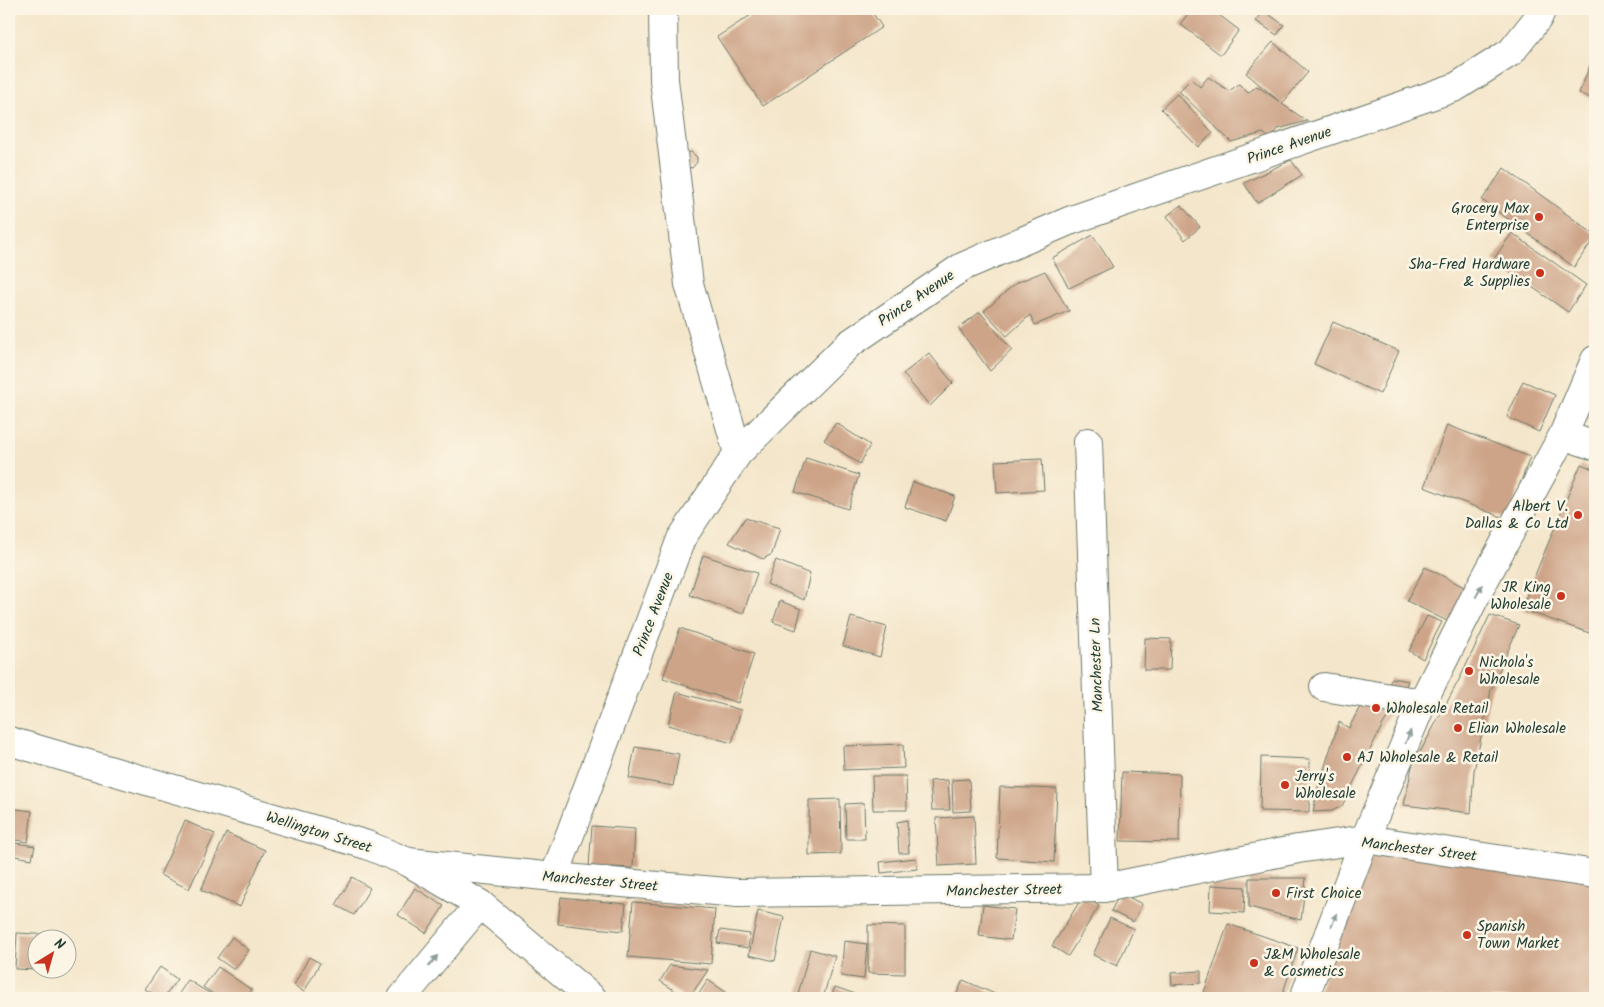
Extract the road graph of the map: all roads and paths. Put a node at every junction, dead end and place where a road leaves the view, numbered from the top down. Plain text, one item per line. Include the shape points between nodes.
1 (663, 9) edge
2 (1542, 9) edge
3 (1595, 360) edge
4 (1563, 435) junction
5 (1088, 442) dead end
6 (1595, 446) edge
7 (738, 453) junction
8 (1324, 686) dead end
9 (1422, 703) junction
10 (9, 741) edge
11 (1365, 840) junction
12 (408, 862) junction
13 (1595, 874) edge
14 (554, 877) junction
15 (1104, 888) junction
16 (480, 904) junction
17 (402, 998) edge
18 (592, 998) edge
19 (1304, 998) edge

1 - 7 street via 664,80 689,284
2 - 7 street, Prince Avenue via 1511,52 1456,87 1069,221 962,267 849,344
3 - 4 street
4 - 6 street
9 -> 4 street
5 - 15 street, Manchester Ln
7 - 14 street, Prince Avenue via 681,539
8 - 9 street
11 -> 9 street
10 - 12 street, Wellington Street via 366,845
11 - 13 street, Manchester Street
11 - 15 street, Manchester Street via 1298,849
19 -> 11 street
12 - 14 street, Manchester Street
12 - 16 street, Wellington Street
14 - 15 street, Manchester Street via 738,893
17 -> 16 street
16 - 18 street, Wellington Street

